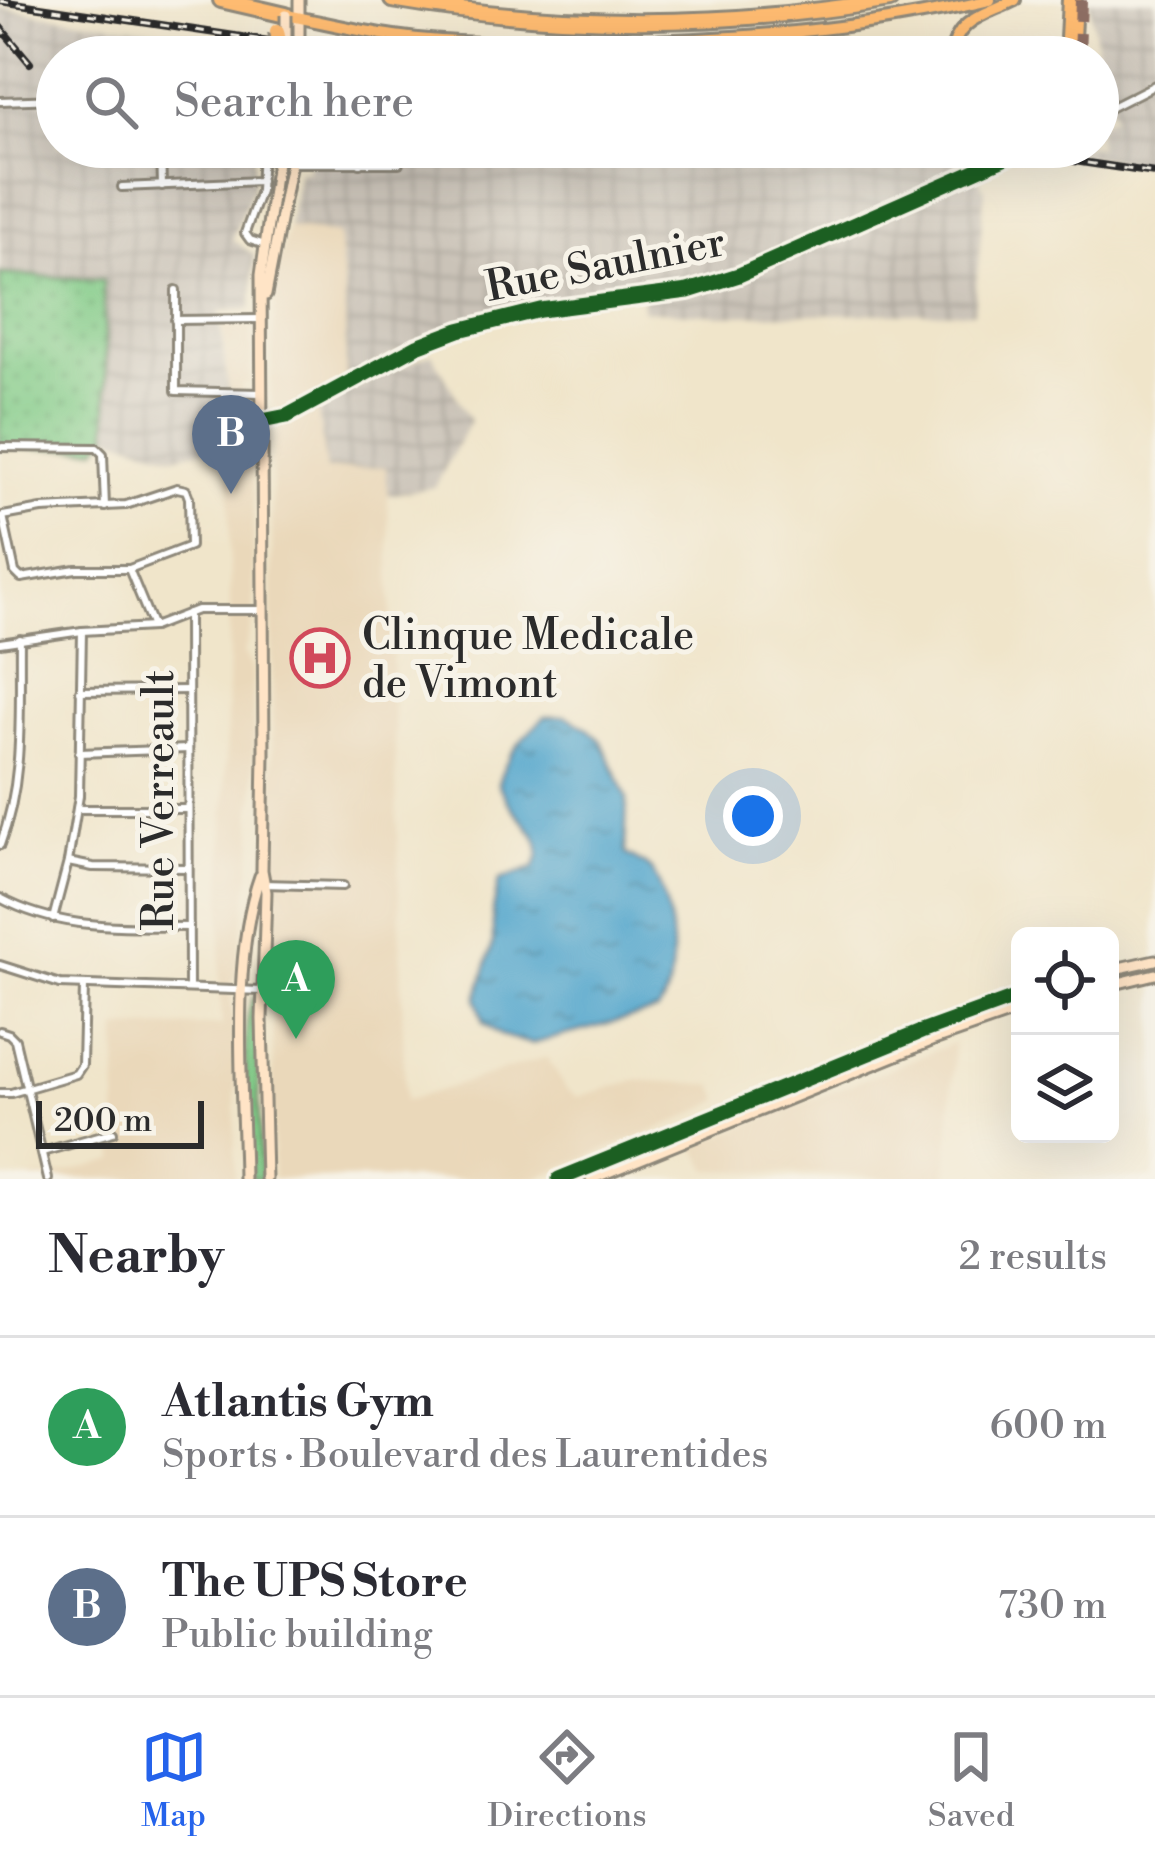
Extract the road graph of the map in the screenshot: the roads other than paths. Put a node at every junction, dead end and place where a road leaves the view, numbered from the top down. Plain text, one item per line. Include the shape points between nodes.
1 (221, 0) edge
2 (299, 0) edge
3 (392, 0) edge
4 (890, 0) edge
5 (990, 0) edge
6 (1015, 0) edge
7 (1072, 0) edge
8 (277, 12) edge
9 (333, 25) junction
10 (316, 36) edge
11 (394, 36) edge
12 (766, 36) edge
13 (957, 36) edge
14 (1070, 36) edge
15 (1155, 85) edge
16 (36, 100) edge
17 (0, 101) edge
18 (1119, 103) edge
19 (162, 168) edge
20 (261, 168) edge
21 (276, 168) edge
22 (291, 168) edge
23 (981, 168) edge
24 (261, 181) junction
25 (162, 186) junction
26 (122, 187) dead end
27 (265, 245) junction
28 (176, 290) dead end
29 (262, 319) junction
30 (175, 320) junction
31 (261, 393) junction
32 (262, 421) junction
33 (0, 447) edge
34 (105, 508) junction
35 (2, 516) edge
36 (129, 569) junction
37 (263, 610) junction
38 (188, 613) junction
39 (153, 627) junction
40 (82, 631) junction
41 (20, 639) junction
42 (0, 643) edge
43 (188, 690) junction
44 (80, 691) junction
45 (188, 748) junction
46 (79, 752) junction
47 (187, 808) junction
48 (77, 809) junction
49 (0, 845) edge
50 (68, 862) junction
51 (188, 868) junction
52 (261, 883) junction
53 (344, 886) dead end
54 (0, 898) edge
55 (52, 919) junction
56 (189, 927) junction
57 (1155, 960) edge
58 (0, 965) edge
59 (1119, 968) edge
60 (1155, 974) edge
61 (1119, 983) edge
62 (84, 986) junction
63 (189, 988) junction
64 (243, 989) junction
65 (262, 991) junction
66 (1011, 999) edge
67 (1011, 1013) edge
68 (0, 1031) edge
69 (25, 1089) junction
70 (0, 1093) edge
71 (112, 1132) dead end
72 (42, 1152) junction
73 (48, 1179) edge
74 (244, 1179) edge
75 (266, 1179) edge
76 (559, 1179) edge
77 (590, 1179) edge

1 - 8 highway
2 - 8 main road
3 - 4 highway via 630,21
5 - 12 main road
6 - 13 main road
7 - 14 main road
8 - 9 main road
9 - 10 main road, bridge
9 - 11 main road
15 - 18 street
16 - 17 street
19 - 25 street
20 - 24 street
21 - 27 main road
22 - 29 main road
23 - 32 street, Rue Saulnier via 688,291 470,326
24 - 25 street
24 - 27 street via 245,233
25 - 26 street
27 - 29 main road
28 - 30 street
29 - 30 street
29 - 31 main road
30 - 31 street via 176,391
31 - 32 main road
32 - 37 main road
33 - 34 street via 97,448
34 - 35 street
34 - 36 street via 186,490 190,546
35 - 36 street via 22,578
36 - 39 street
37 - 38 street
37 - 52 main road
38 - 39 street
38 - 43 street, Rue Verreault
39 - 40 street
40 - 41 street
40 - 44 street
41 - 42 street
41 - 49 street via 19,764
43 - 44 street
43 - 45 street, Rue Verreault
44 - 46 street
45 - 46 street
45 - 47 street, Rue Verreault
46 - 48 street
47 - 48 street
47 - 51 street, Rue Verreault
48 - 50 street
50 - 51 street
50 - 55 street
51 - 56 street, Rue Verreault
52 - 53 street
52 - 64 main road
52 - 65 main road
54 - 55 street
55 - 56 street
56 - 63 street, Rue Verreault
57 - 59 main road
58 - 62 street
60 - 61 main road
62 - 63 street
62 - 69 street via 82,1065
63 - 64 street
64 - 65 street
64 - 74 main road
65 - 75 main road
66 - 76 main road
67 - 77 main road
68 - 69 street via 14,1040
69 - 70 street
69 - 72 street
71 - 72 street
72 - 73 street

